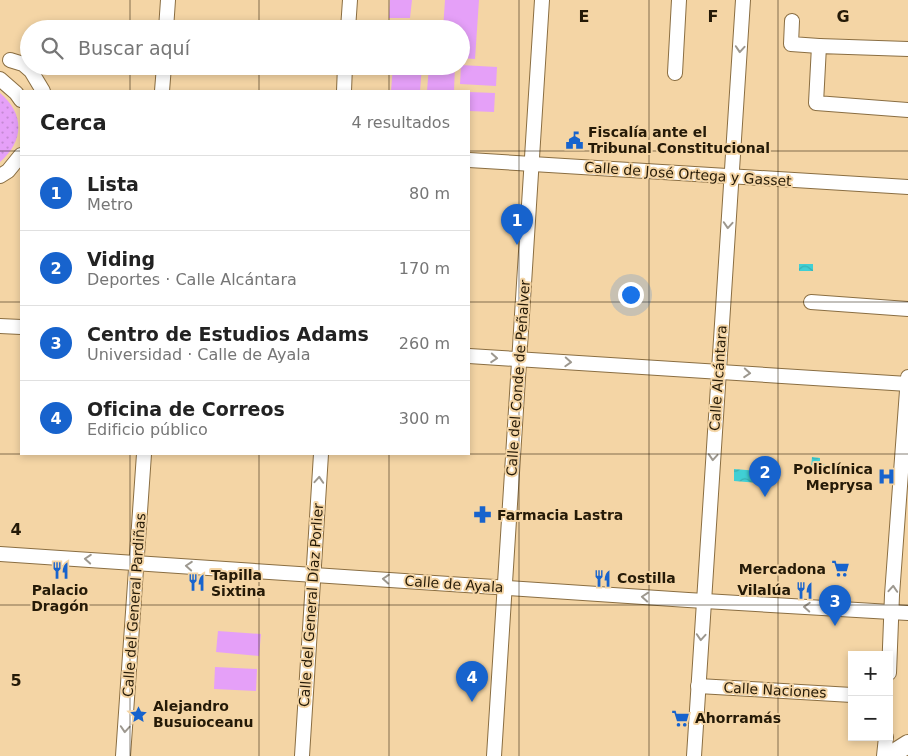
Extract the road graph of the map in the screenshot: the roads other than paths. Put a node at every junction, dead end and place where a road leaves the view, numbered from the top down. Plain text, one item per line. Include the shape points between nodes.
1 (168, 0) edge
2 (350, 0) edge
3 (542, 0) edge
4 (679, 0) edge
5 (743, 0) edge
6 (167, 20) edge
7 (349, 20) edge
8 (792, 22) dead end
9 (819, 46) junction
10 (908, 49) edge
11 (17, 62) dead end
12 (20, 64) edge
13 (675, 73) dead end
14 (33, 75) edge
15 (163, 75) edge
16 (345, 75) edge
17 (0, 79) edge
18 (42, 90) edge
19 (162, 90) edge
20 (344, 90) edge
21 (20, 99) edge
22 (908, 110) edge
23 (20, 156) edge
24 (470, 160) edge
25 (531, 164) junction
26 (0, 176) edge
27 (732, 176) junction
28 (908, 187) edge
29 (811, 302) dead end
30 (908, 309) edge
31 (0, 326) edge
32 (20, 327) edge
33 (470, 356) edge
34 (519, 360) junction
35 (719, 371) junction
36 (908, 381) edge
37 (144, 455) edge
38 (321, 455) edge
39 (0, 554) edge
40 (136, 562) junction
41 (313, 575) junction
42 (504, 587) junction
43 (704, 601) junction
44 (892, 611) junction
45 (908, 613) edge
46 (890, 651) edge
47 (698, 686) junction
48 (848, 695) edge
49 (886, 741) edge
50 (908, 744) edge
51 (123, 756) edge
52 (302, 756) edge
53 (494, 756) edge
54 (694, 756) edge
55 (884, 756) edge
56 (889, 756) edge

1 - 6 street
2 - 7 street
3 - 25 street, Calle del Conde de Peñalver
4 - 13 street
5 -> 27 street, Calle Alcántara
8 - 9 street via 791,44
9 - 10 street
9 - 22 street via 816,103
11 - 12 street
14 - 18 street
15 - 19 street
16 - 20 street
17 - 21 street
23 - 26 street
24 - 25 street, Calle de José Ortega y Gasset
25 - 27 street, Calle de José Ortega y Gasset
25 - 34 street, Calle del Conde de Peñalver
27 - 28 street, Calle de José Ortega y Gasset
27 -> 35 street, Calle Alcántara
29 - 30 street
31 - 32 street
33 -> 34 street
34 -> 35 street
34 - 42 street, Calle del Conde de Peñalver
35 -> 36 street
35 -> 43 street, Calle Alcántara
44 -> 36 street
37 - 40 street, Calle del General Pardiñas
41 -> 38 street, Calle del General Díaz Porlier
40 -> 39 street, Calle de Ayala
41 -> 40 street, Calle de Ayala
40 -> 51 street, Calle del General Pardiñas
42 -> 41 street, Calle de Ayala
41 - 52 street, Calle del General Díaz Porlier
43 -> 42 street, Calle de Ayala
42 - 53 street, Calle del Conde de Peñalver
44 -> 43 street, Calle de Ayala
43 -> 47 street, Calle Alcántara
44 - 45 street, Calle de Ayala
44 - 46 street
47 - 48 street, Calle Naciones
47 - 54 street, Calle Alcántara
49 - 55 street
50 - 56 main road

